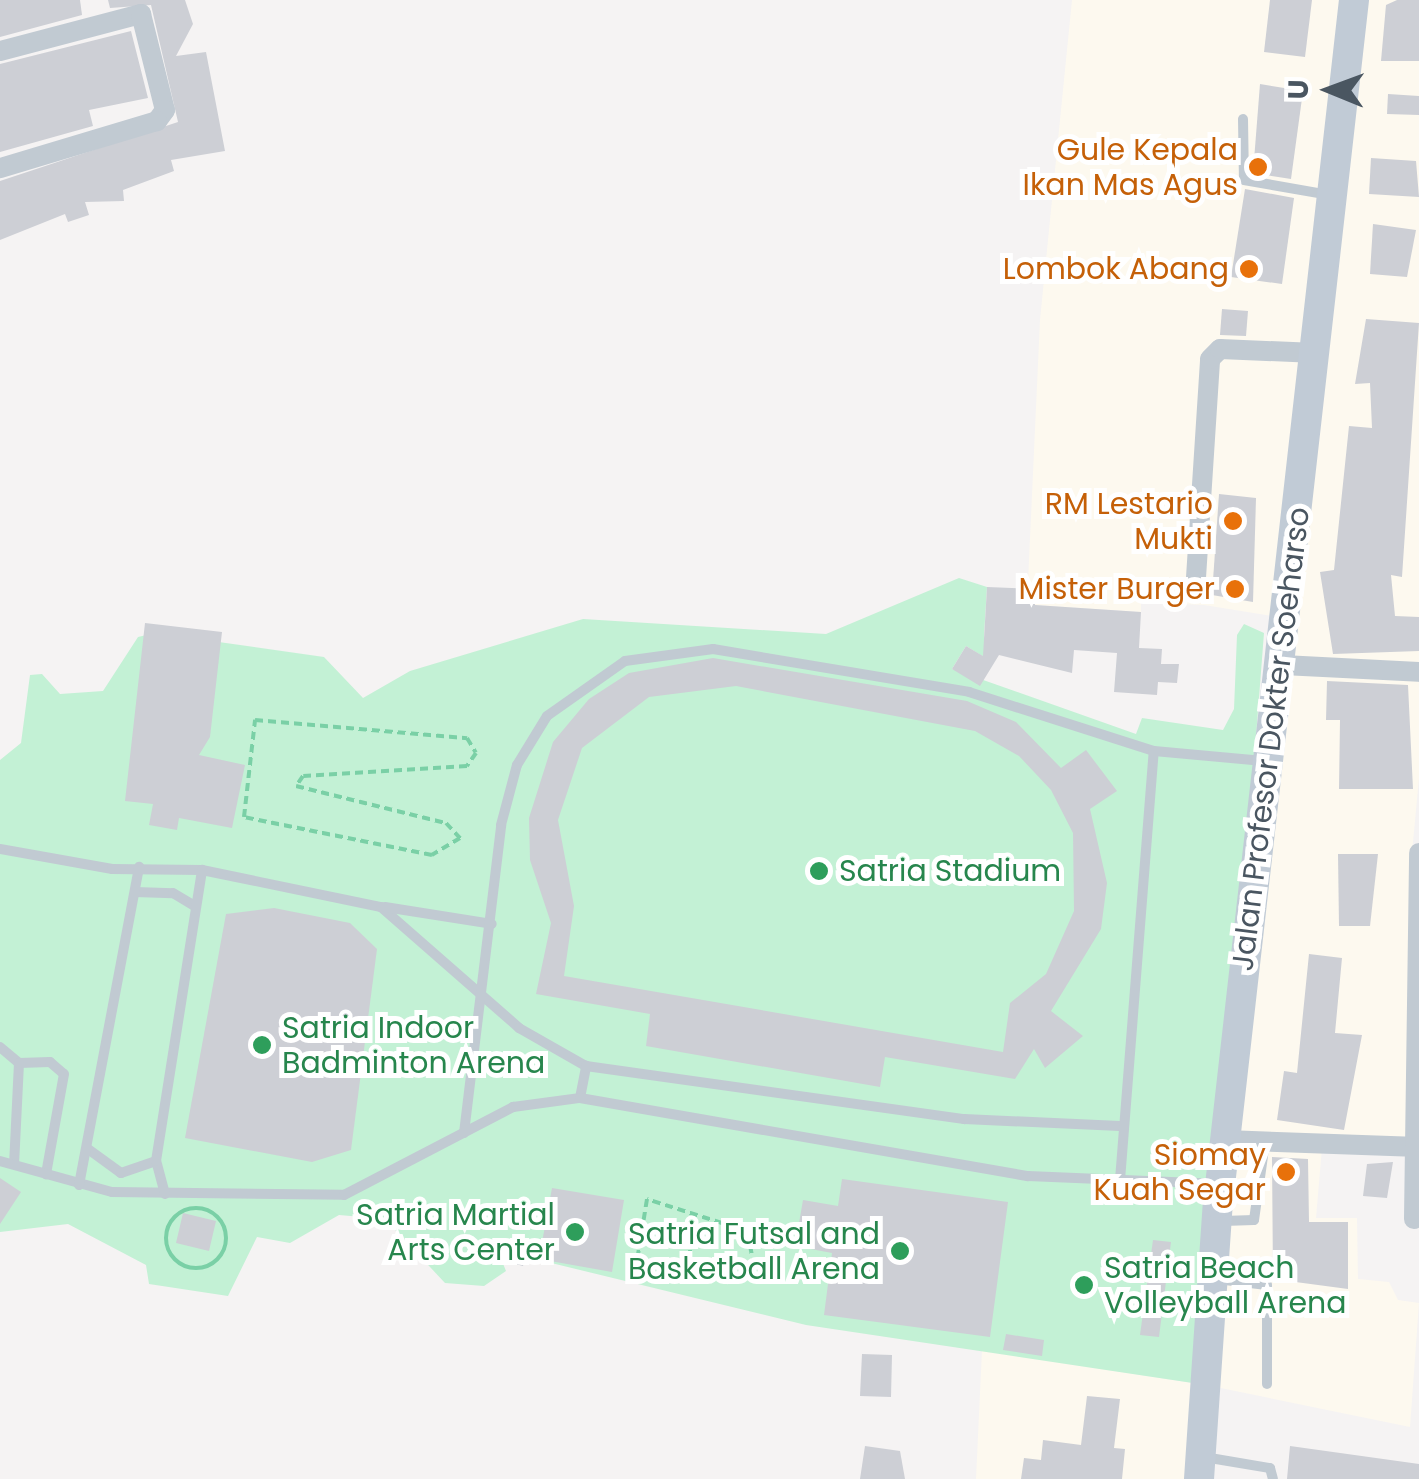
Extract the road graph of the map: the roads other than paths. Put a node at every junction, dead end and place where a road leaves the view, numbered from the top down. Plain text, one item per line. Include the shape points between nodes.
1 (1354, 0) edge
2 (0, 51) edge
3 (1243, 118) dead end
4 (0, 168) edge
5 (1335, 195) junction
6 (1316, 354) junction
7 (1195, 593) dead end
8 (1283, 665) junction
9 (1419, 672) edge
10 (1154, 751) junction
11 (1269, 761) junction
12 (0, 849) edge
13 (1419, 853) edge
14 (139, 866) junction
15 (202, 870) junction
16 (134, 892) junction
17 (195, 906) junction
18 (381, 906) junction
19 (492, 924) junction
20 (486, 998) junction
21 (0, 1047) edge
22 (19, 1063) junction
23 (586, 1066) junction
24 (580, 1098) junction
25 (1120, 1126) junction
26 (464, 1133) junction
27 (1225, 1140) junction
28 (1266, 1141) junction
29 (1419, 1147) edge
30 (88, 1149) junction
31 (0, 1160) edge
32 (156, 1161) junction
33 (14, 1164) junction
34 (46, 1174) junction
35 (1120, 1180) junction
36 (1220, 1184) junction
37 (79, 1185) junction
38 (165, 1194) junction
39 (1414, 1219) dead end
40 (1217, 1220) junction
41 (1216, 1278) junction
42 (1267, 1384) dead end
43 (1200, 1468) edge
44 (1273, 1479) edge

1 - 5 street, Jalan Profesor Dokter Soeharso
2 - 4 street via 141,14 165,110 157,121
3 - 5 lane via 1244,180
5 - 6 street, Jalan Profesor Dokter Soeharso
6 - 7 street via 1220,348 1210,358
6 - 8 street, Jalan Profesor Dokter Soeharso
8 - 9 street
8 - 11 street, Jalan Profesor Dokter Soeharso
10 - 11 lane
10 - 19 lane via 969,692 733,652 625,661 547,716 517,765
10 - 25 lane
11 - 27 street, Jalan Profesor Dokter Soeharso
12 - 14 lane
13 - 29 street
14 - 15 lane
14 - 16 lane
15 - 17 lane
15 - 18 lane
16 - 17 lane via 173,893
16 - 30 lane
17 - 32 lane
18 - 19 lane
18 - 20 lane
19 - 20 lane
20 - 23 lane
20 - 26 lane
21 - 22 lane
22 - 33 lane
22 - 34 lane via 50,1062 64,1074
23 - 24 lane
23 - 25 lane via 964,1119
24 - 26 lane via 513,1108
24 - 35 lane via 1028,1176
25 - 35 lane
26 - 38 lane via 344,1195
27 - 28 street
27 - 36 street, Jalan Profesor Dokter Soeharso
28 - 29 street
28 - 40 lane via 1254,1220
29 - 39 street
30 - 32 lane via 121,1173
30 - 37 lane
31 - 33 lane
32 - 38 lane
33 - 34 lane
34 - 37 lane
35 - 36 lane
36 - 40 street, Jalan Profesor Dokter Soeharso
37 - 38 lane
40 - 41 street, Jalan Profesor Dokter Soeharso
41 - 42 lane via 1267,1285
41 - 43 street, Jalan Profesor Dokter Soeharso
43 - 44 lane via 1270,1468

